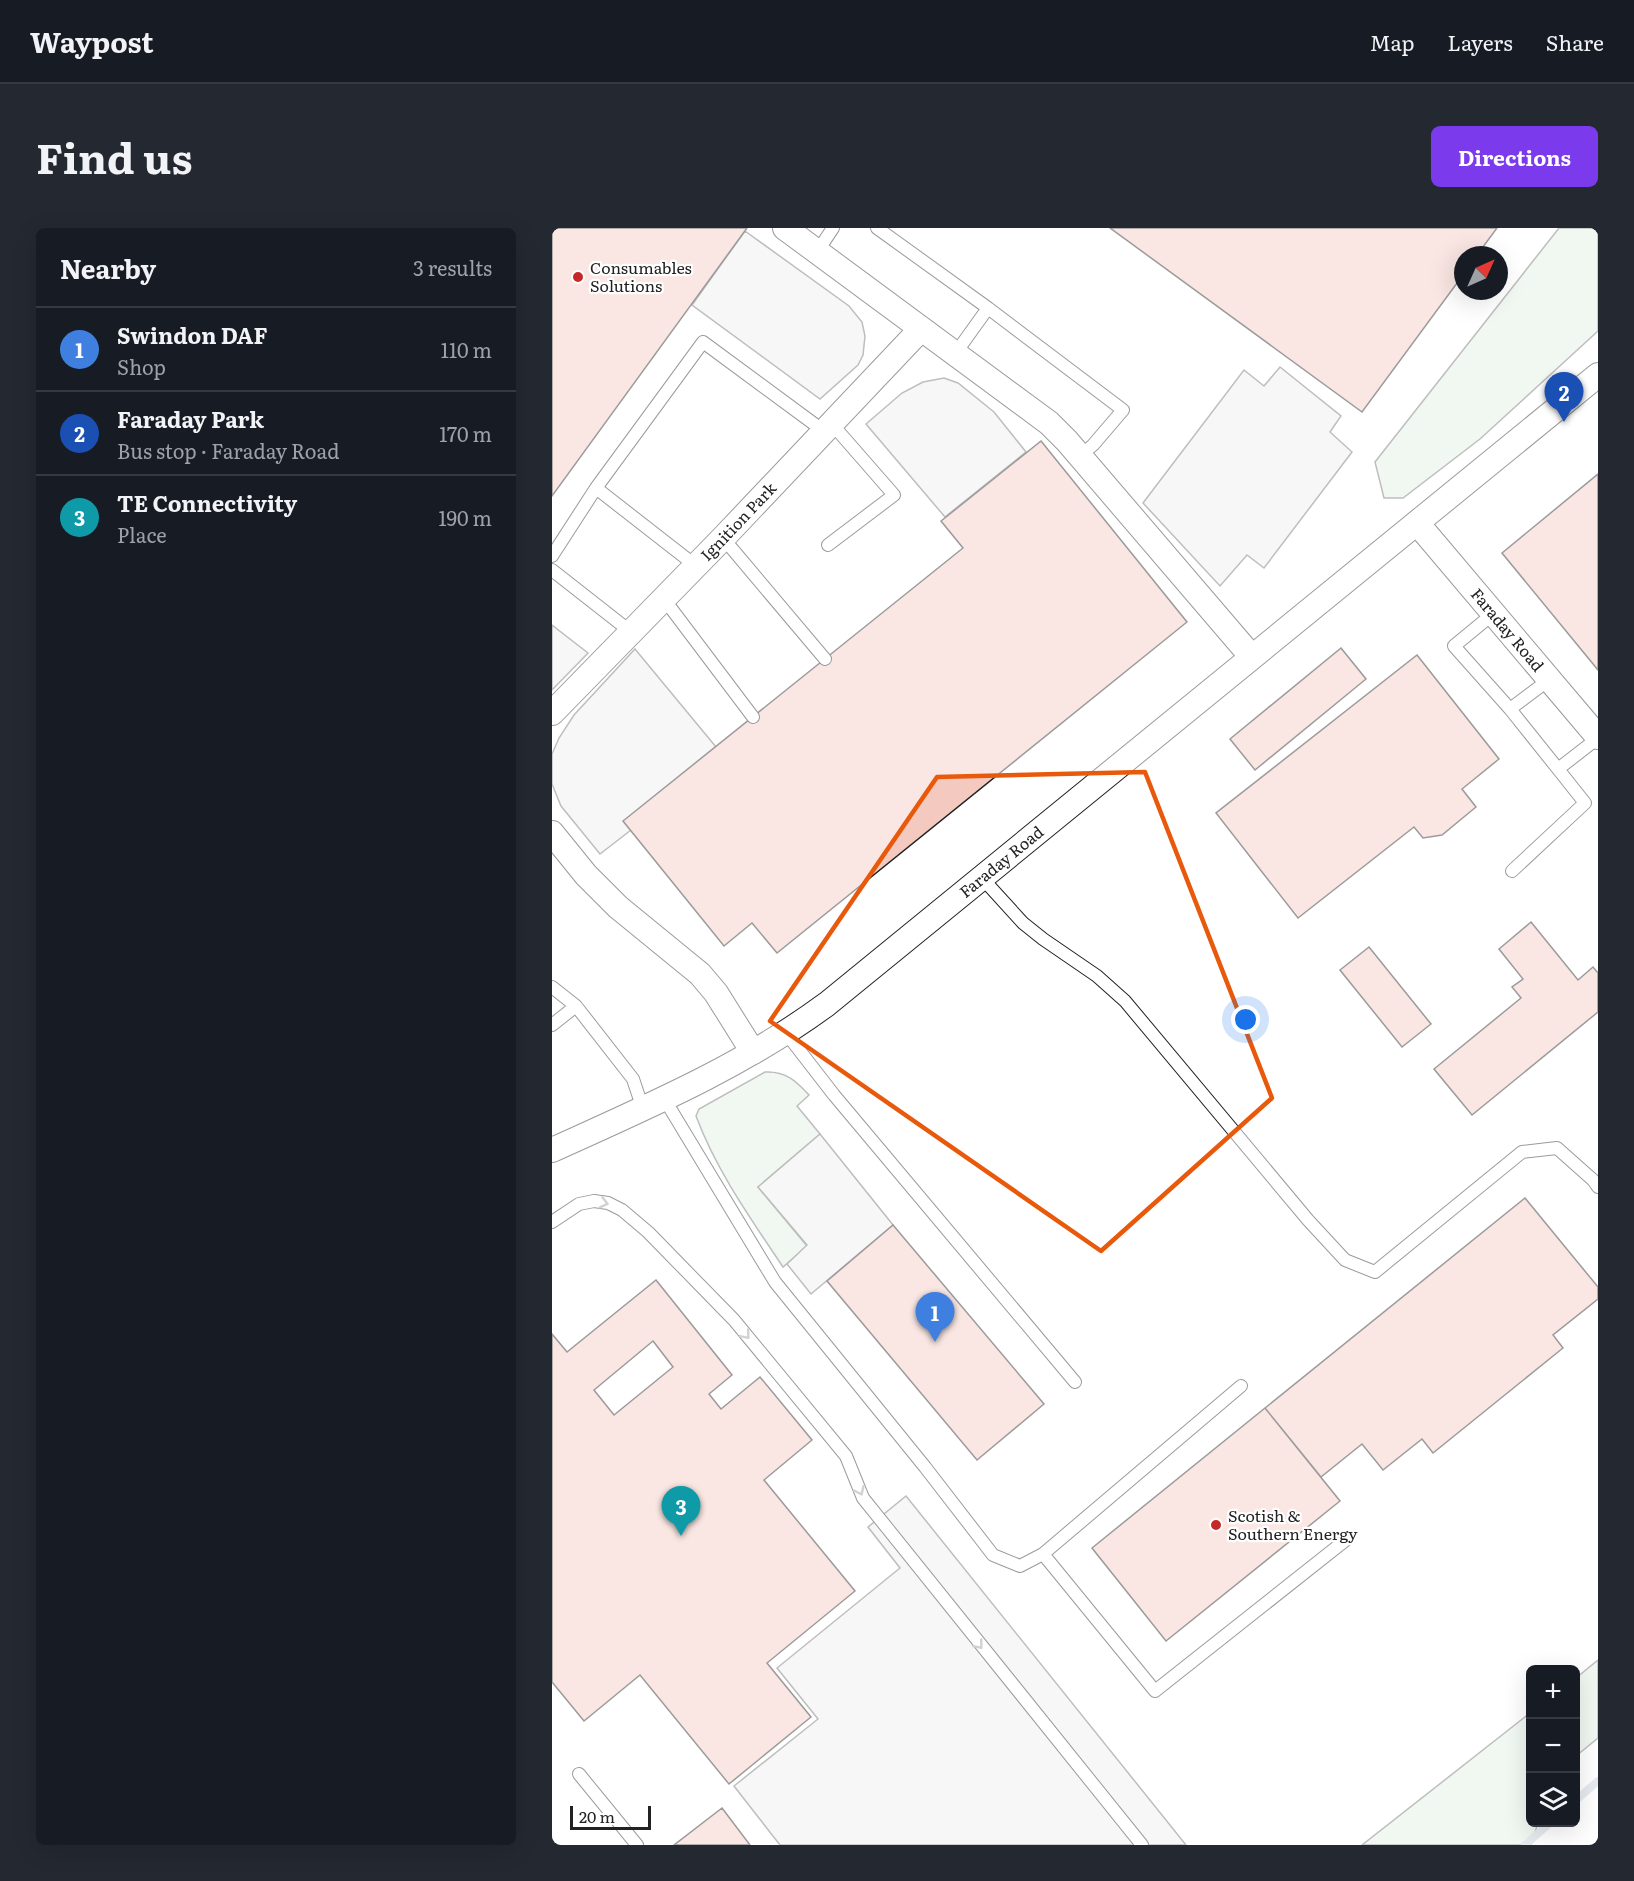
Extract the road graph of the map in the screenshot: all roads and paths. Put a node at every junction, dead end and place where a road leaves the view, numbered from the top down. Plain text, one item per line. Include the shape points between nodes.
1 (785, 228) edge
2 (833, 228) edge
3 (877, 228) edge
4 (817, 252) junction
5 (988, 308) junction
6 (921, 329) junction
7 (955, 354) junction
8 (1598, 375) edge
9 (828, 428) junction
10 (1080, 456) junction
11 (596, 488) junction
12 (1417, 523) junction
13 (723, 538) junction
14 (828, 545) dead end
15 (552, 556) edge
16 (696, 566) junction
17 (552, 570) edge
18 (664, 599) junction
19 (1494, 614) junction
20 (631, 632) junction
21 (1251, 656) junction
22 (825, 659) dead end
23 (1550, 679) junction
24 (1510, 709) junction
25 (552, 713) edge
26 (753, 717) dead end
27 (1598, 738) edge
28 (1558, 769) junction
29 (552, 833) edge
30 (1512, 871) dead end
31 (982, 878) junction
32 (552, 987) edge
33 (576, 1006) junction
34 (552, 1025) edge
35 (786, 1033) junction
36 (753, 1052) junction
37 (654, 1105) junction
38 (552, 1150) edge
39 (1598, 1187) edge
40 (552, 1222) edge
41 (1075, 1382) dead end
42 (1241, 1386) dead end
43 (1347, 1539) dead end
44 (1043, 1554) junction
45 (579, 1774) dead end
46 (637, 1845) edge
47 (1142, 1845) edge

1 - 4 street
2 - 4 lane
3 - 5 lane
4 - 6 street
5 - 7 lane
5 - 10 lane via 1123,410
6 - 7 street
6 - 9 street, Ignition Park
7 - 10 street via 1049,423
8 - 12 street, Faraday Road
9 - 11 lane via 703,342
9 - 13 street, Ignition Park
9 - 14 lane via 894,495
10 - 21 street
11 - 15 lane
11 - 16 lane
12 - 19 street, Faraday Road
12 - 21 street, Faraday Road
13 - 16 street, Ignition Park
13 - 22 lane
16 - 18 street, Ignition Park
17 - 20 lane
18 - 20 street, Ignition Park
18 - 26 lane
19 - 23 street, Faraday Road
19 - 24 lane via 1454,646
20 - 25 street, Ignition Park
21 - 31 street, Faraday Road
23 - 24 lane
23 - 27 street, Faraday Road
24 - 28 lane
27 - 28 lane
28 - 30 lane via 1585,803
29 - 36 street via 618,907 700,974
31 - 35 street, Faraday Road
31 - 39 lane via 1023,923 1125,1001 1345,1260 1375,1272 1522,1152 1557,1148
32 - 33 lane
33 - 34 lane
33 - 37 lane
35 - 36 street, Faraday Road
35 - 41 lane
36 - 37 street, Faraday Road
37 - 38 street, Faraday Road
37 - 44 lane via 775,1281 993,1555 1020,1566
40 -> 47 lane via 579,1204 608,1203 648,1232 696,1279 846,1456 863,1498
42 - 44 lane
43 - 44 lane via 1155,1691
45 - 46 lane

